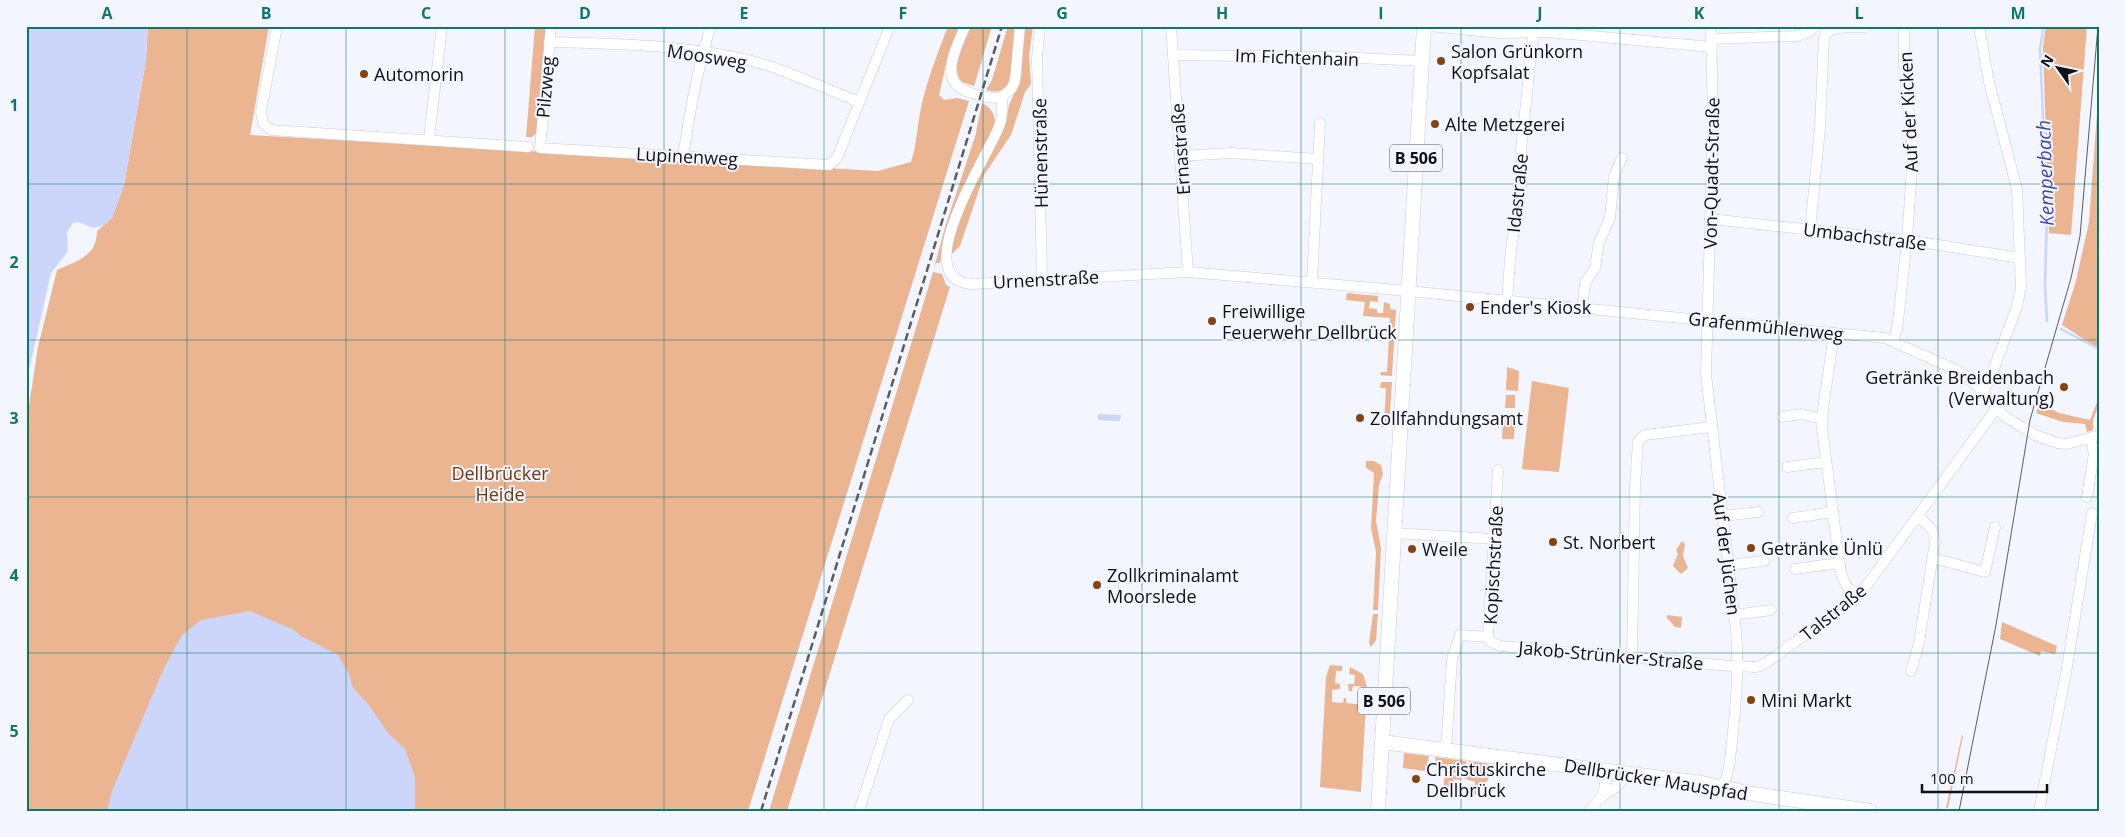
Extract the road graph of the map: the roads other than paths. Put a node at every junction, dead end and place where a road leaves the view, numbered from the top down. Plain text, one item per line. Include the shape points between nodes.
1 (277, 26) edge
2 (442, 26) edge
3 (551, 26) edge
4 (711, 26) edge
5 (965, 26) edge
6 (1020, 26) edge
7 (1040, 26) edge
8 (1171, 26) edge
9 (1424, 26) edge
10 (1429, 26) edge
11 (1711, 26) edge
12 (1815, 26) edge
13 (1978, 26) edge
14 (889, 27) edge
15 (1866, 27) edge
16 (1534, 29) edge
17 (1904, 31) dead end
18 (549, 42) junction
19 (1712, 43) junction
20 (702, 52) junction
21 (1173, 55) junction
22 (1422, 61) junction
23 (1002, 97) junction
24 (859, 102) junction
25 (1320, 123) dead end
26 (429, 139) junction
27 (528, 147) dead end
28 (540, 148) joint
29 (684, 156) junction
30 (1180, 156) junction
31 (1318, 158) junction
32 (1622, 158) dead end
33 (1710, 219) junction
34 (1810, 230) junction
35 (1907, 240) junction
36 (2020, 258) junction
37 (1188, 272) junction
38 (1042, 280) junction
39 (1312, 282) junction
40 (1408, 291) junction
41 (1507, 300) junction
42 (1582, 308) junction
43 (1708, 320) junction
44 (1834, 333) junction
45 (1893, 340) junction
46 (1982, 391) junction
47 (1996, 409) junction
48 (1782, 417) dead end
49 (1822, 418) junction
50 (1711, 427) junction
51 (2094, 437) edge
52 (1826, 462) junction
53 (1787, 467) dead end
54 (1498, 470) dead end
55 (2087, 497) dead end
56 (1758, 512) dead end
57 (1833, 512) junction
58 (2092, 513) dead end
59 (1722, 516) junction
60 (1918, 517) junction
61 (1793, 518) dead end
62 (1995, 527) dead end
63 (1394, 533) junction
64 (1494, 539) junction
65 (1933, 558) junction
66 (1764, 560) dead end
67 (1839, 563) junction
68 (1728, 565) junction
69 (1795, 569) dead end
70 (1856, 597) junction
71 (1771, 610) dead end
72 (1734, 615) junction
73 (1488, 637) junction
74 (1632, 657) junction
75 (1738, 666) junction
76 (1911, 671) dead end
77 (908, 700) dead end
78 (1382, 742) junction
79 (1446, 749) junction
80 (1608, 771) junction
81 (1625, 773) junction
82 (1722, 787) junction
83 (1602, 796) junction
84 (859, 811) edge
85 (1378, 811) edge
86 (1590, 811) edge
87 (1870, 811) edge
88 (2039, 811) edge

1 - 26 street via 261,112 263,123 271,130
2 - 26 street
3 - 18 street, Pilzweg
4 - 20 street
5 - 23 street via 953,55 951,77 962,90 984,97
6 - 23 street, Urnenstraße via 1015,81
7 - 38 street, Hünenstraße
8 - 21 street, Ernastraße
9 - 22 main road, B 506
10 - 16 street via 1500,33
11 - 19 street, Von-Quadt-Straße
12 - 19 street via 1797,36
13 - 36 street via 1989,82 2018,189
14 - 24 street
15 - 34 street via 1830,30 1824,37 1820,128
16 - 19 street
16 - 41 street, Idastraße
17 - 35 street, Auf der Kicken via 1904,66 1913,154
18 - 20 street, Moosweg via 621,44
18 - 28 street, Pilzweg
19 - 33 street, Von-Quadt-Straße
20 - 24 street, Moosweg via 774,68
20 - 29 street
21 - 22 street, Im Fichtenhain
21 - 30 street, Ernastraße
22 - 40 main road, B 506
23 - 38 street, Urnenstraße via 1000,124 960,204 949,239 947,264 955,278 966,283
24 - 29 street, Lupinenweg via 834,162 829,165
25 - 31 street
26 - 27 street
28 - 29 street, Lupinenweg
30 - 31 street via 1231,153
30 - 37 street, Ernastraße
31 - 39 street
32 - 42 street via 1614,176 1610,218 1599,242 1595,268 1584,283
33 - 34 street, Umbachstraße
33 - 43 street, Von-Quadt-Straße
34 - 35 street, Umbachstraße
35 - 36 street, Umbachstraße
35 - 45 street, Auf der Kicken via 1897,330
36 - 46 street via 2017,306 1989,382
37 - 38 street, Urnenstraße
37 - 39 street, Urnenstraße
39 - 40 street, Urnenstraße
40 - 41 street, Grafenmühlenweg
40 - 63 main road, B 506
41 - 42 street, Grafenmühlenweg
42 - 43 street, Grafenmühlenweg
43 - 44 street, Grafenmühlenweg
43 - 50 street, Auf der Jüchen via 1706,374
44 - 45 street, Grafenmühlenweg
44 - 49 street
45 - 46 street, Grafenmühlenweg via 1961,372
46 - 47 street, Grafenmühlenweg
47 - 51 street, Grafenmühlenweg via 2044,439 2067,444
47 - 60 street, Talstraße
48 - 49 street via 1801,414
49 - 52 street
50 - 59 street, Auf der Jüchen
50 - 74 street via 1644,435 1638,441
51 - 55 street, Grafenmühlenweg
52 - 53 street
52 - 57 street
54 - 64 street, Kopischstraße
56 - 59 street
57 - 61 street
57 - 67 street
58 - 88 street
59 - 68 street, Auf der Jüchen
60 - 65 street via 1934,533
60 - 70 street, Talstraße via 1878,574
62 - 65 street via 1985,572
63 - 64 street
63 - 78 main road, B 506
64 - 73 street, Kopischstraße
65 - 76 street via 1919,643
66 - 68 street
67 - 69 street
67 - 70 street via 1843,580
68 - 72 street, Auf der Jüchen
70 - 75 street, Talstraße via 1766,663 1756,667
71 - 72 street
72 - 75 street, Auf der Jüchen
73 - 74 street, Jakob-Strünker-Straße via 1500,646
73 - 79 street, Kopischstraße via 1460,635 1453,653
74 - 75 street, Jakob-Strünker-Straße
75 - 82 street, Auf der Jüchen via 1728,772
77 - 84 street via 889,718
78 - 79 main road, Dellbrücker Mauspfad
78 - 85 main road, B 506
79 - 80 main road, Dellbrücker Mauspfad
80 - 81 main road, Dellbrücker Mauspfad
80 - 83 street
81 - 82 main road, Dellbrücker Mauspfad
81 - 83 street via 1614,789
82 - 87 main road, Dellbrücker Mauspfad
83 - 86 street

